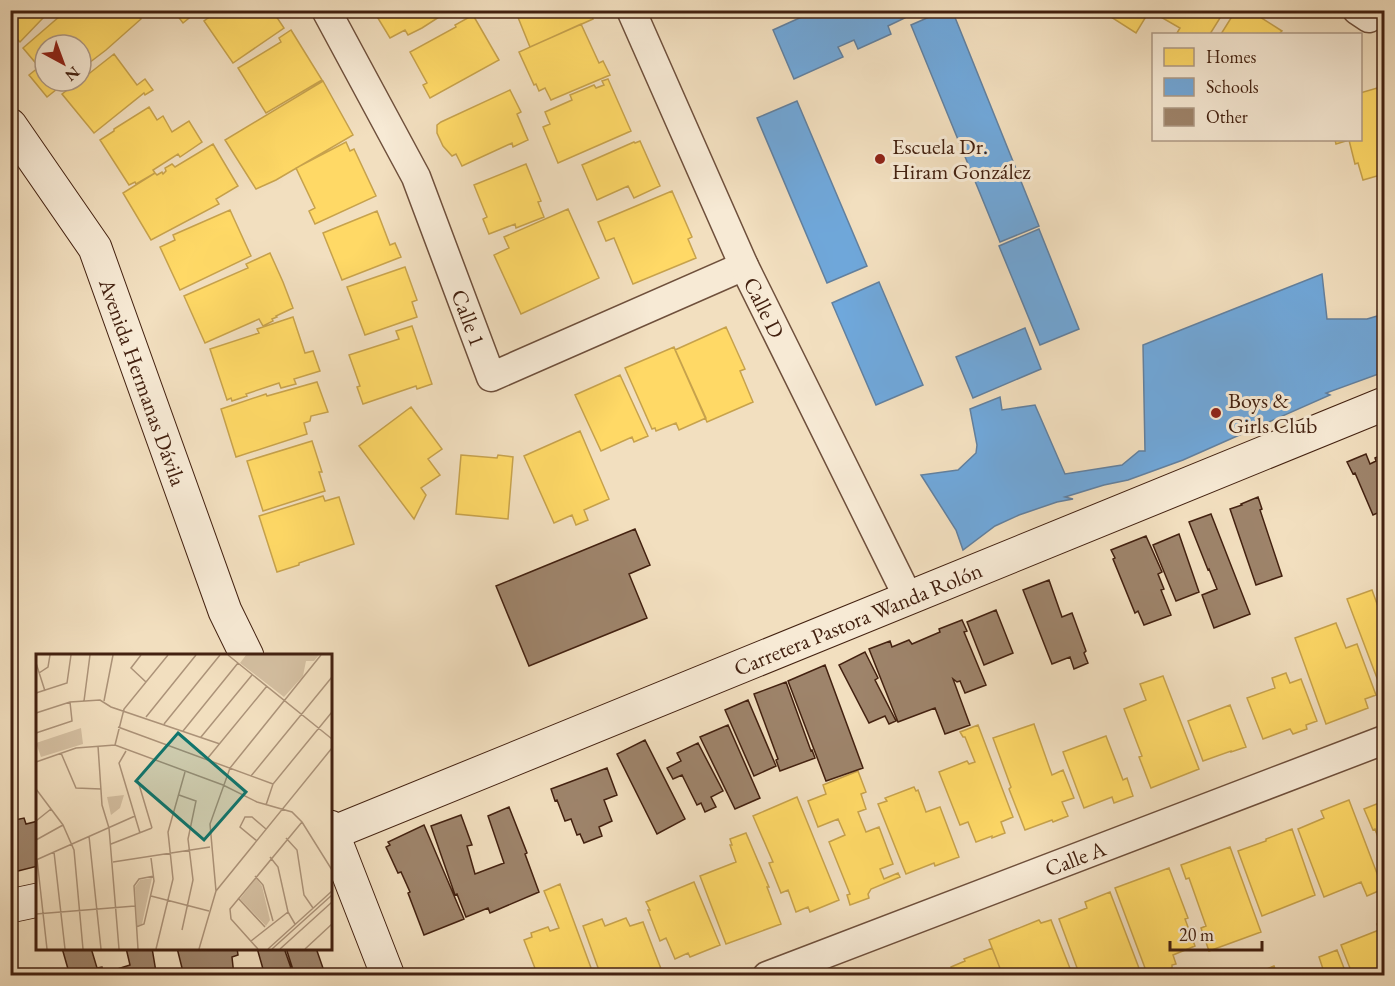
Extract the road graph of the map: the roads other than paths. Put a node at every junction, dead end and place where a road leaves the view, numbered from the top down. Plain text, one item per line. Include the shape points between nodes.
1 (326, 10) edge
2 (631, 10) edge
3 (10, 125) edge
4 (744, 266) junction
5 (1384, 404) edge
6 (909, 599) junction
7 (246, 654) edge
8 (1384, 740) edge
9 (332, 831) edge
10 (332, 834) edge
11 (36, 900) edge
12 (10, 906) edge
13 (777, 973) edge
14 (388, 975) edge

1 - 4 street, Calle 1 via 416,177 491,377
2 - 4 street, Calle D
3 - 7 street, Avenida Hermanas Dávila via 95,248 225,611
4 - 6 street, Calle D
5 - 6 street, Carretera Pastora Wanda Rolón
6 - 9 street, Carretera Pastora Wanda Rolón
8 - 13 street, Calle A
10 - 14 street
11 - 12 street

